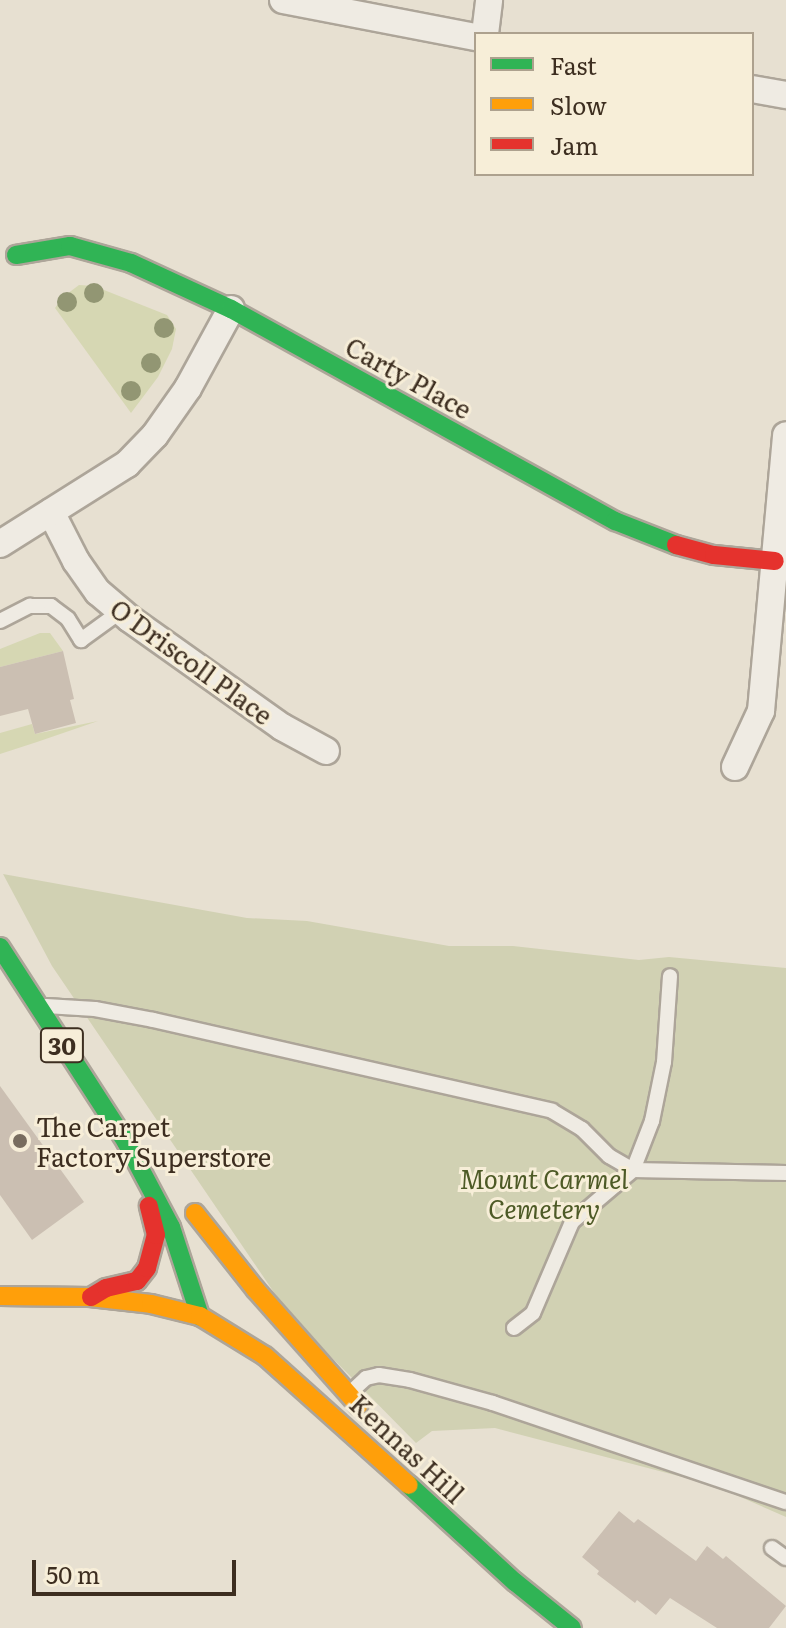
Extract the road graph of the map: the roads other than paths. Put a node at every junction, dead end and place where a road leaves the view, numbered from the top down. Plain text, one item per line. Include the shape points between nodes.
1 (283, 0) edge
2 (489, 0) edge
3 (485, 32) edge
4 (474, 37) edge
5 (754, 89) edge
6 (786, 95) edge
7 (16, 255) dead end
8 (231, 309) junction
9 (786, 435) edge
10 (51, 512) junction
11 (0, 544) edge
12 (775, 561) junction
13 (121, 611) junction
14 (0, 621) edge
15 (326, 751) dead end
16 (735, 767) dead end
17 (0, 947) edge
18 (670, 976) dead end
19 (36, 1005) junction
20 (126, 1142) junction
21 (159, 1165) dead end
22 (633, 1170) junction
23 (786, 1173) edge
24 (149, 1186) junction
25 (220, 1277) dead end
26 (0, 1296) edge
27 (218, 1296) dead end
28 (90, 1297) junction
29 (200, 1316) junction
30 (514, 1328) dead end
31 (350, 1393) junction
32 (391, 1465) junction
33 (786, 1502) edge
34 (772, 1548) dead end
35 (786, 1558) edge
36 (572, 1628) edge

1 - 4 street
2 - 3 street
5 - 6 street
7 - 8 main road, Carty Place via 70,246 131,263
8 - 10 street via 155,435 127,464
8 - 12 main road, Carty Place via 615,521 663,542 714,555
9 - 12 street
10 - 11 street
10 - 13 street, O'Driscoll Place via 98,592
12 - 16 street via 761,711
13 - 14 lane via 81,640 68,619 51,606 30,606
13 - 15 street, O'Driscoll Place via 282,727
17 - 19 main road, 30
18 - 22 lane via 664,1062 652,1121
19 - 20 main road, 30
19 - 22 lane via 153,1020 552,1111
20 - 21 main road, 30
20 - 24 main road, 30
22 - 23 lane
22 - 30 lane via 572,1222 533,1313
24 - 28 main road via 156,1235 152,1258 137,1281
24 - 29 main road, 30 via 171,1227
25 - 31 main road via 191,1207 314,1358
26 - 28 main road, Kennas Hill
27 - 29 main road
28 - 29 main road, Kennas Hill
29 - 32 main road, Kennas Hill via 265,1356
31 - 32 main road
31 - 33 lane via 366,1378 379,1375 410,1380
32 - 36 main road, Kennas Hill via 503,1572
34 - 35 lane

